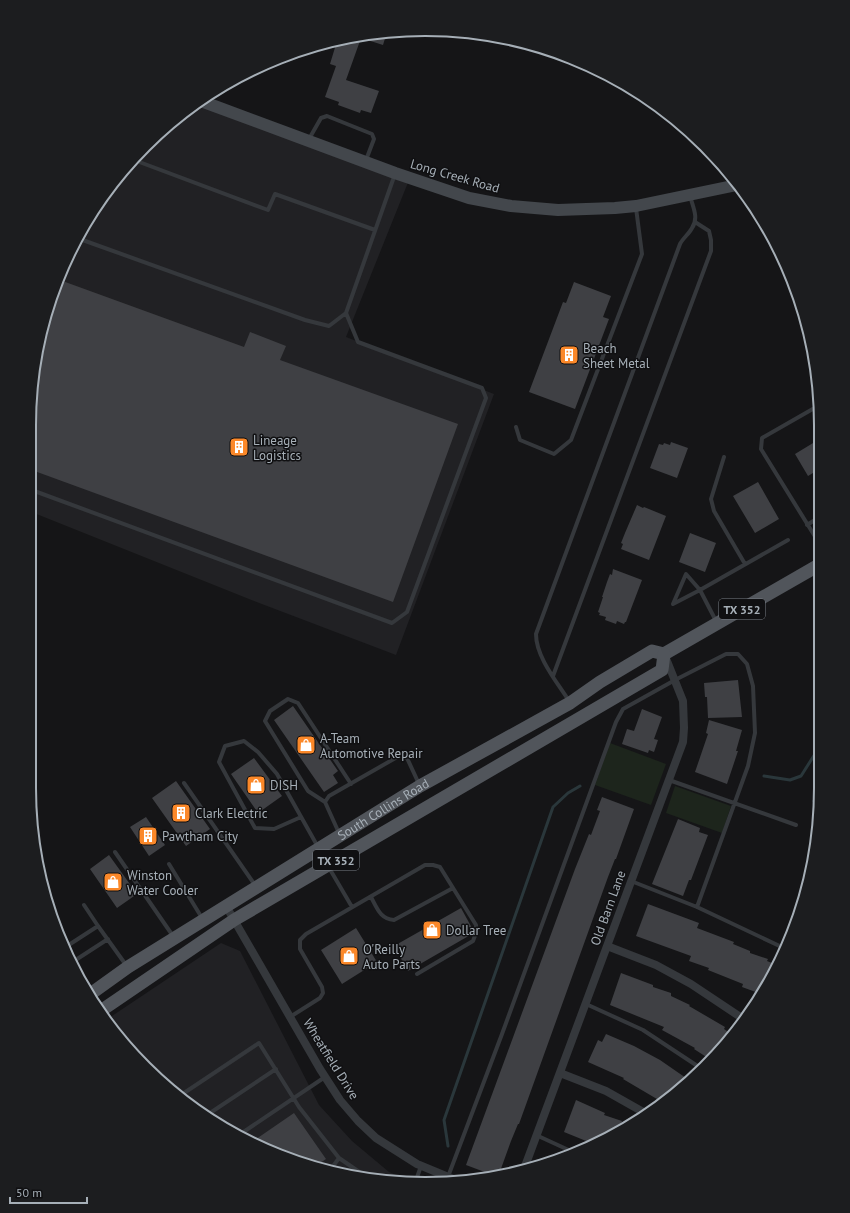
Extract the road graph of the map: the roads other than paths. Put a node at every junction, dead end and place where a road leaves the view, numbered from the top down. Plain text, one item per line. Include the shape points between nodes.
1 (208, 103) edge
2 (308, 141) junction
3 (139, 162) edge
4 (365, 162) junction
5 (395, 174) junction
6 (732, 186) edge
7 (690, 194) junction
8 (636, 206) junction
9 (695, 222) junction
10 (375, 230) junction
11 (83, 240) edge
12 (346, 313) junction
13 (813, 409) edge
14 (516, 426) dead end
15 (724, 457) dead end
16 (36, 492) edge
17 (814, 520) edge
18 (808, 524) junction
19 (814, 534) edge
20 (788, 540) dead end
21 (745, 564) junction
22 (814, 568) edge
23 (700, 590) junction
24 (717, 623) junction
25 (664, 654) junction
26 (553, 676) junction
27 (675, 680) junction
28 (570, 703) junction
29 (579, 717) junction
30 (668, 779) junction
31 (184, 783) dead end
32 (351, 784) junction
33 (420, 786) junction
34 (325, 802) junction
35 (734, 804) junction
36 (301, 817) junction
37 (796, 825) dead end
38 (340, 835) junction
39 (319, 849) junction
40 (115, 852) dead end
41 (169, 864) dead end
42 (327, 865) junction
43 (631, 881) junction
44 (257, 887) junction
45 (453, 888) junction
46 (371, 897) junction
47 (84, 905) dead end
48 (226, 906) junction
49 (352, 907) junction
50 (698, 907) junction
51 (204, 920) junction
52 (234, 920) junction
53 (98, 926) junction
54 (174, 938) junction
55 (108, 939) junction
56 (69, 945) edge
57 (607, 946) junction
58 (780, 946) edge
59 (76, 959) edge
60 (128, 967) junction
61 (417, 974) dead end
62 (94, 991) edge
63 (585, 1004) junction
64 (105, 1008) edge
65 (740, 1016) edge
66 (290, 1017) junction
67 (697, 1066) edge
68 (276, 1069) junction
69 (560, 1073) junction
70 (325, 1077) junction
71 (184, 1093) edge
72 (294, 1098) junction
73 (641, 1111) edge
74 (211, 1112) edge
75 (243, 1132) edge
76 (536, 1135) junction
77 (567, 1149) edge
78 (340, 1158) junction
79 (526, 1164) edge
80 (333, 1166) edge
81 (421, 1166) junction
82 (359, 1172) edge
83 (442, 1176) edge
84 (448, 1176) edge
85 (417, 1177) edge

1 - 2 street, Long Creek Road
2 - 4 street, Long Creek Road
2 - 4 lane via 321,118 327,116 372,134 374,139
3 - 10 lane via 268,210 275,194
4 - 5 street, Long Creek Road
5 - 8 street, Long Creek Road via 469,198 511,206 558,210
5 - 10 lane
6 - 7 street, Long Creek Road
7 - 8 street, Long Creek Road
7 - 9 lane
8 - 14 lane via 642,254 571,440 554,454 520,440
9 - 26 lane via 680,244 536,634 537,648
9 - 26 lane via 709,231 711,250
10 - 12 lane
11 - 12 lane via 305,320 329,326
12 - 16 lane via 358,342 482,388 486,398 407,612 392,623
13 - 18 lane via 762,438 761,448
15 - 21 lane via 711,499 714,511
17 - 18 lane
18 - 19 lane
20 - 21 lane
21 - 23 lane
22 - 24 main road, TX 352
23 - 23 lane via 680,600 673,604 686,574
23 - 24 lane
24 - 25 main road, TX 352
25 - 27 street, Old Barn Lane
25 - 28 main road, South Collins Road / TX 352 via 652,651
25 - 29 main road, TX 352 via 662,670
26 - 28 lane
27 - 30 street, Old Barn Lane via 683,701 684,728 683,742
27 - 35 lane via 726,654 738,654 747,664 752,686 755,733 748,766
27 - 84 lane via 623,709 616,722
28 - 29 main road
28 - 33 main road, South Collins Road / TX 352
29 - 42 main road, South Collins Road / TX 352
30 - 35 lane
30 - 43 street, Old Barn Lane
31 - 44 lane
32 - 33 lane via 399,756 407,758
32 - 34 lane via 329,796
32 - 34 lane via 298,703 288,699 270,711 265,721 308,791
33 - 38 main road, South Collins Road / TX 352
34 - 38 lane
35 - 37 lane
35 - 50 lane
36 - 36 lane via 277,774 258,752 244,741 225,746 219,762 255,828 274,828
36 - 39 lane
38 - 39 main road, South Collins Road / TX 352
39 - 44 main road, South Collins Road / TX 352
40 - 54 lane
41 - 51 lane
42 - 49 lane
42 - 52 main road, South Collins Road / TX 352
43 - 50 lane
43 - 57 street, Old Barn Lane
44 - 48 main road, South Collins Road / TX 352
45 - 46 lane via 394,920 383,918
45 - 46 lane via 440,867 433,864 425,865
45 - 61 lane via 476,925 473,941
46 - 49 lane
47 - 53 lane
48 - 51 main road, South Collins Road / TX 352
48 - 52 street, Wheatfield Drive
49 - 66 lane via 300,940 300,949 323,993 320,998
50 - 58 lane
51 - 54 main road, South Collins Road / TX 352
52 - 64 main road, South Collins Road / TX 352
52 - 66 street, Wheatfield Drive
53 - 55 lane
53 - 56 lane
54 - 60 main road, South Collins Road / TX 352
55 - 59 lane
55 - 60 lane
57 - 63 street, Old Barn Lane
57 - 65 street via 656,965 691,984
60 - 62 main road, South Collins Road / TX 352
63 - 67 lane via 643,1030
63 - 69 street, Old Barn Lane
66 - 70 street, Wheatfield Drive
68 - 71 lane via 260,1043
68 - 72 lane
68 - 74 lane
69 - 73 street via 606,1091
69 - 76 street, Old Barn Lane
70 - 72 lane
70 - 81 street, Wheatfield Drive via 340,1100 376,1138
72 - 75 lane
72 - 78 lane
76 - 77 lane
76 - 79 street, Old Barn Lane
78 - 80 lane
78 - 82 lane
81 - 83 street, Wheatfield Drive
81 - 85 lane

